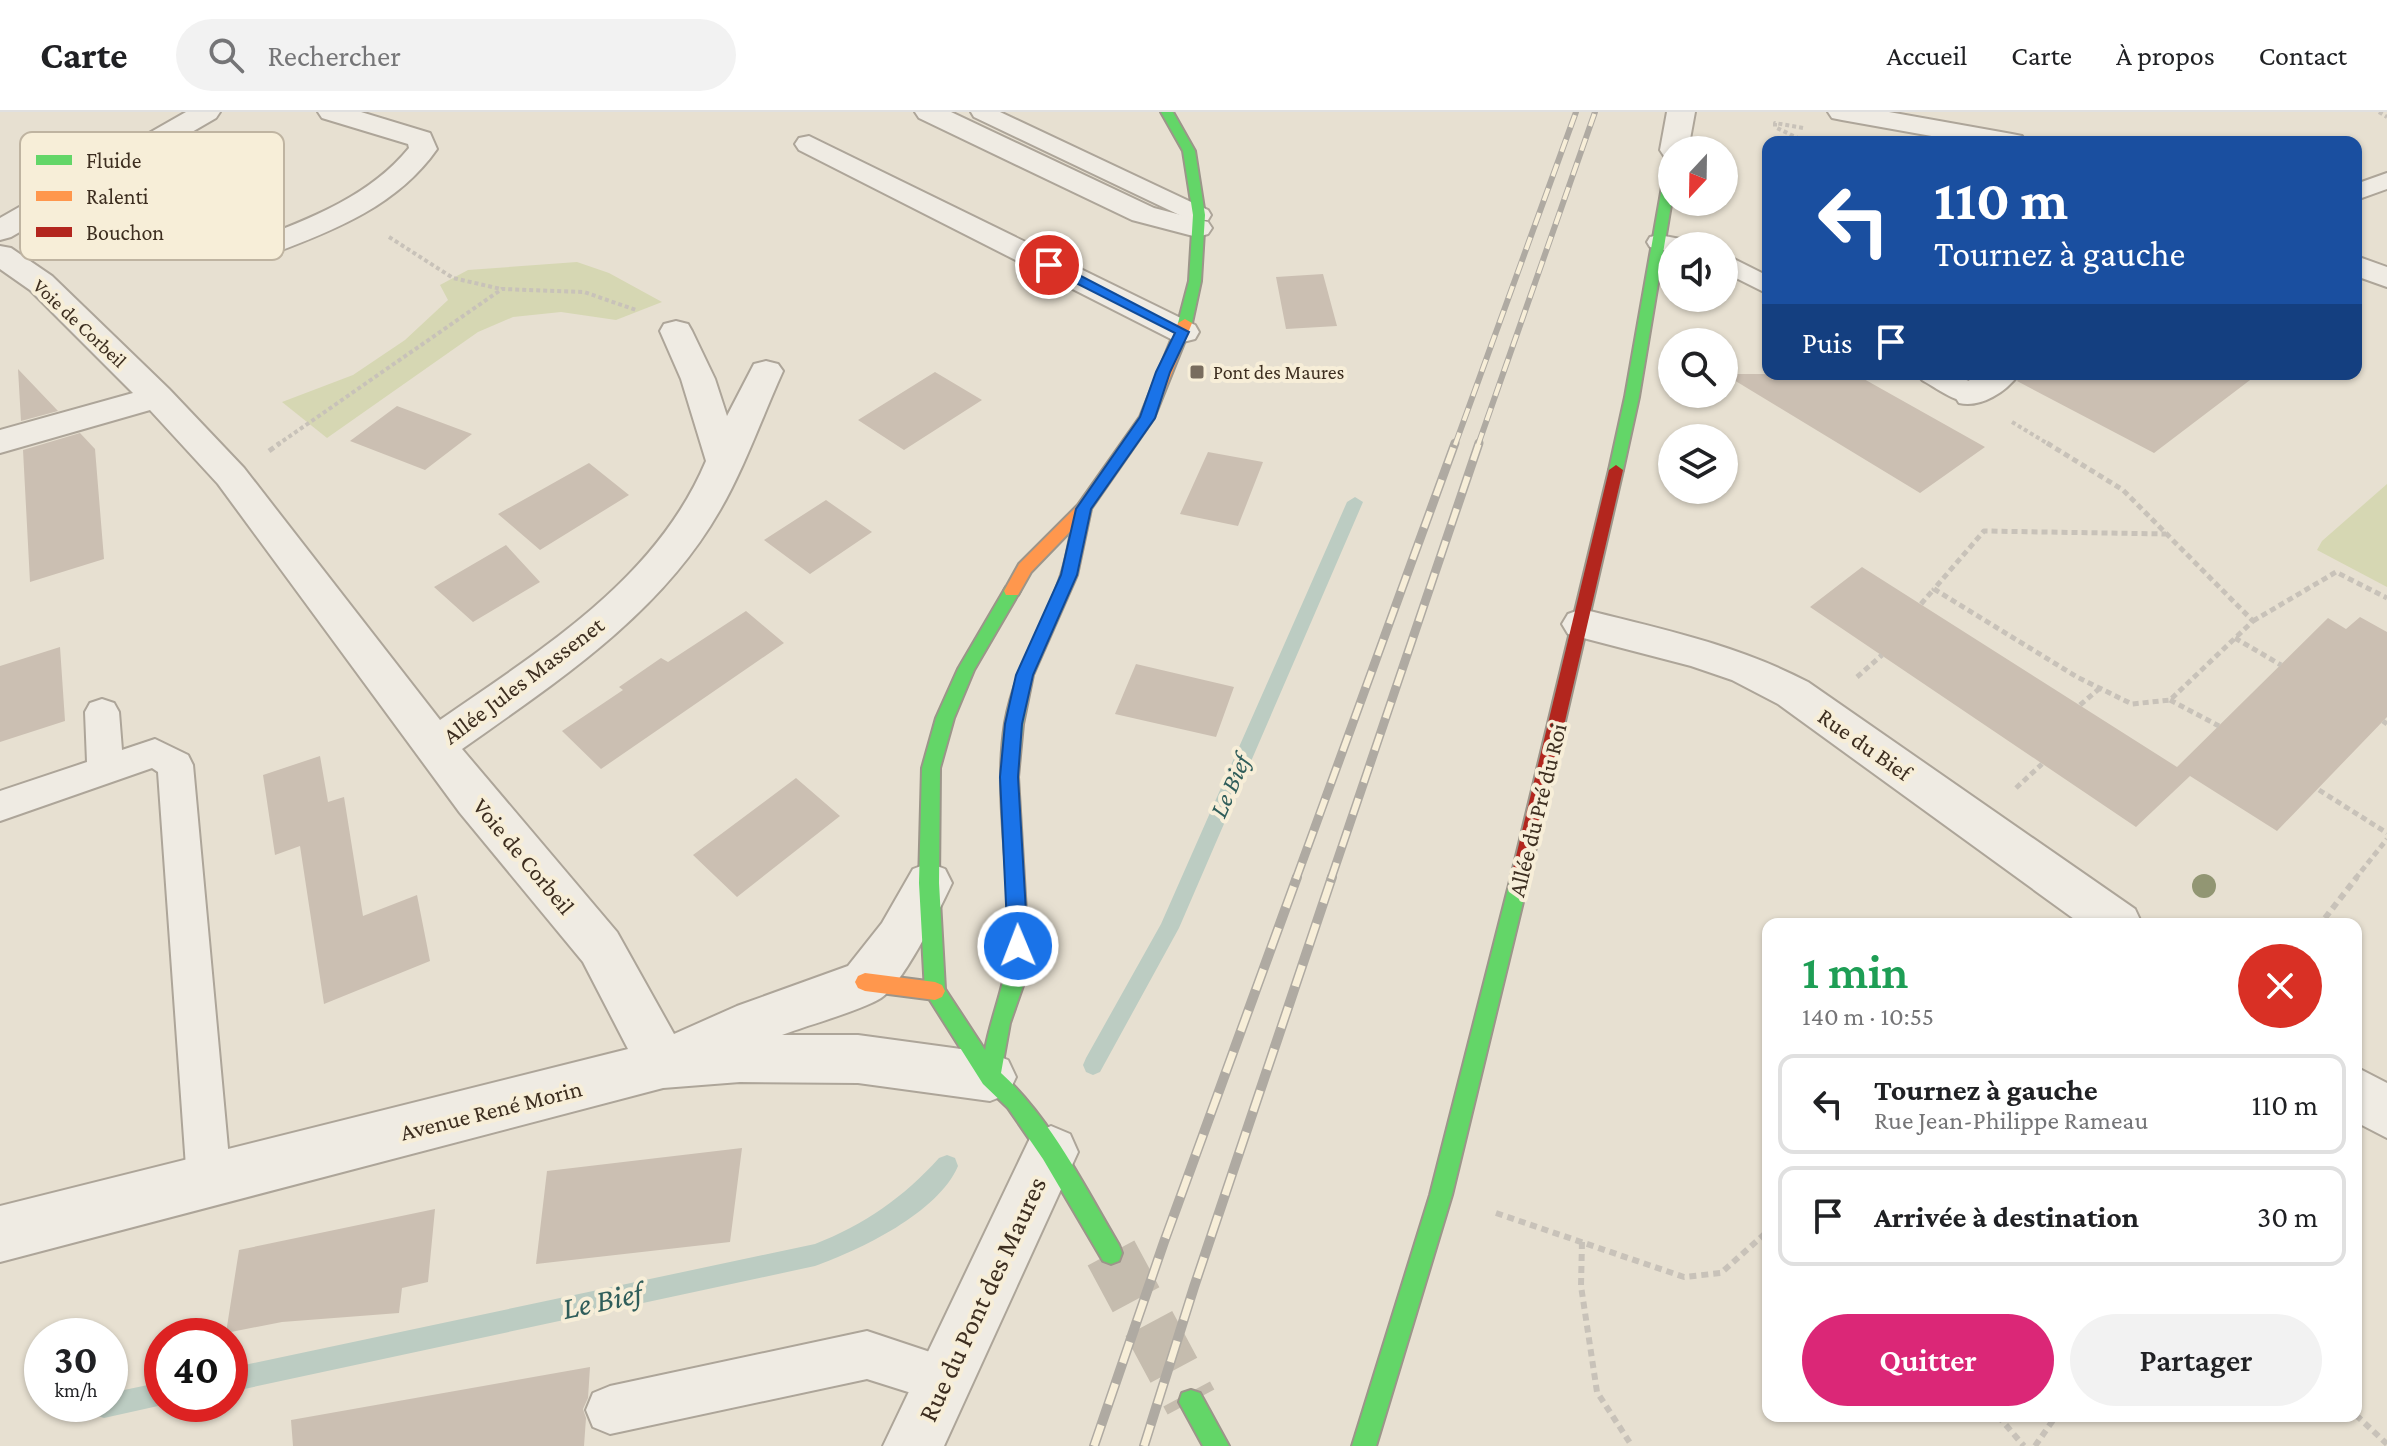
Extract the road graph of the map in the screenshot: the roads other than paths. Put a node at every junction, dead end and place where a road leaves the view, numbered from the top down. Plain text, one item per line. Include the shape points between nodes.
1 (206, 112) edge
2 (332, 112) edge
3 (929, 112) edge
4 (982, 112) edge
5 (1167, 112) edge
6 (1681, 112) edge
7 (1842, 112) edge
8 (171, 132) edge
9 (1677, 136) edge
10 (1978, 136) edge
11 (809, 144) dead end
12 (2385, 181) edge
13 (2362, 191) edge
14 (20, 219) edge
15 (1198, 221) junction
16 (0, 231) edge
17 (284, 238) edge
18 (0, 255) edge
19 (2362, 268) edge
20 (1738, 270) edge
21 (2387, 278) edge
22 (1762, 283) edge
23 (1658, 294) edge
24 (676, 331) road end
25 (1183, 332) junction
26 (766, 371) dead end
27 (1943, 380) edge
28 (1993, 380) edge
29 (1971, 395) joint
30 (157, 397) junction
31 (0, 442) edge
32 (724, 461) junction
33 (1083, 509) junction
34 (1582, 624) junction
35 (102, 712) dead end
36 (435, 746) junction
37 (105, 770) junction
38 (0, 806) edge
39 (929, 883) junction
40 (2110, 918) edge
41 (865, 982) junction
42 (935, 991) junction
43 (663, 1064) junction
44 (990, 1077) junction
45 (2362, 1095) edge
46 (2387, 1113) edge
47 (1051, 1152) junction
48 (209, 1181) junction
49 (0, 1234) edge
50 (1111, 1253) tunnel mouth
51 (943, 1379) junction
52 (1191, 1402) tunnel mouth
53 (610, 1410) dead end
54 (913, 1446) edge
55 (1217, 1446) edge
56 (1364, 1446) edge

1 - 8 street
2 - 17 street via 420,139 423,149 411,166 351,209
3 - 15 street via 1143,214
4 - 15 lane
5 - 15 street via 1189,151
6 - 9 street
7 - 10 street
11 - 25 street
12 - 13 lane
14 - 16 street
15 - 25 street via 1195,281
18 - 30 street, Voie de Corbeil via 41,283
19 - 21 street
20 - 22 lane
23 - 34 street, Allée du Pré du Roi
24 - 32 street via 698,379
25 - 33 street via 1147,418
26 - 32 street, Allée Jules Massenet
27 - 29 lane
28 - 29 street
30 - 31 street, Voie de Corbeil
30 - 36 street, Voie de Corbeil via 231,476
32 - 36 street, Allée Jules Massenet via 700,512 655,572 586,638
33 - 39 street via 1025,568 966,669 945,718 931,768
33 - 44 street via 1069,575 1025,675 1014,724 1009,777 1018,946 1015,980
34 - 40 street, Rue du Bief via 1696,652 1747,669 1793,693
34 - 56 street, Allée du Pré du Roi via 1441,1195
35 - 37 lane
36 - 43 street, Voie de Corbeil via 600,947
37 - 38 lane
37 - 48 lane via 155,753 175,765
39 - 41 street via 899,938
39 - 42 street
41 - 42 street
41 - 43 street via 755,1022
42 - 44 street
43 - 44 street, Avenue René Morin via 740,1058 858,1059
43 - 48 street, Avenue René Morin
44 - 47 street via 1016,1101
45 - 46 street
47 - 50 street
47 - 51 street, Rue du Pont des Maures via 1018,1232
48 - 49 street, Avenue René Morin
51 - 53 lane via 867,1355
51 - 54 street, Rue du Pont des Maures
52 - 55 street

